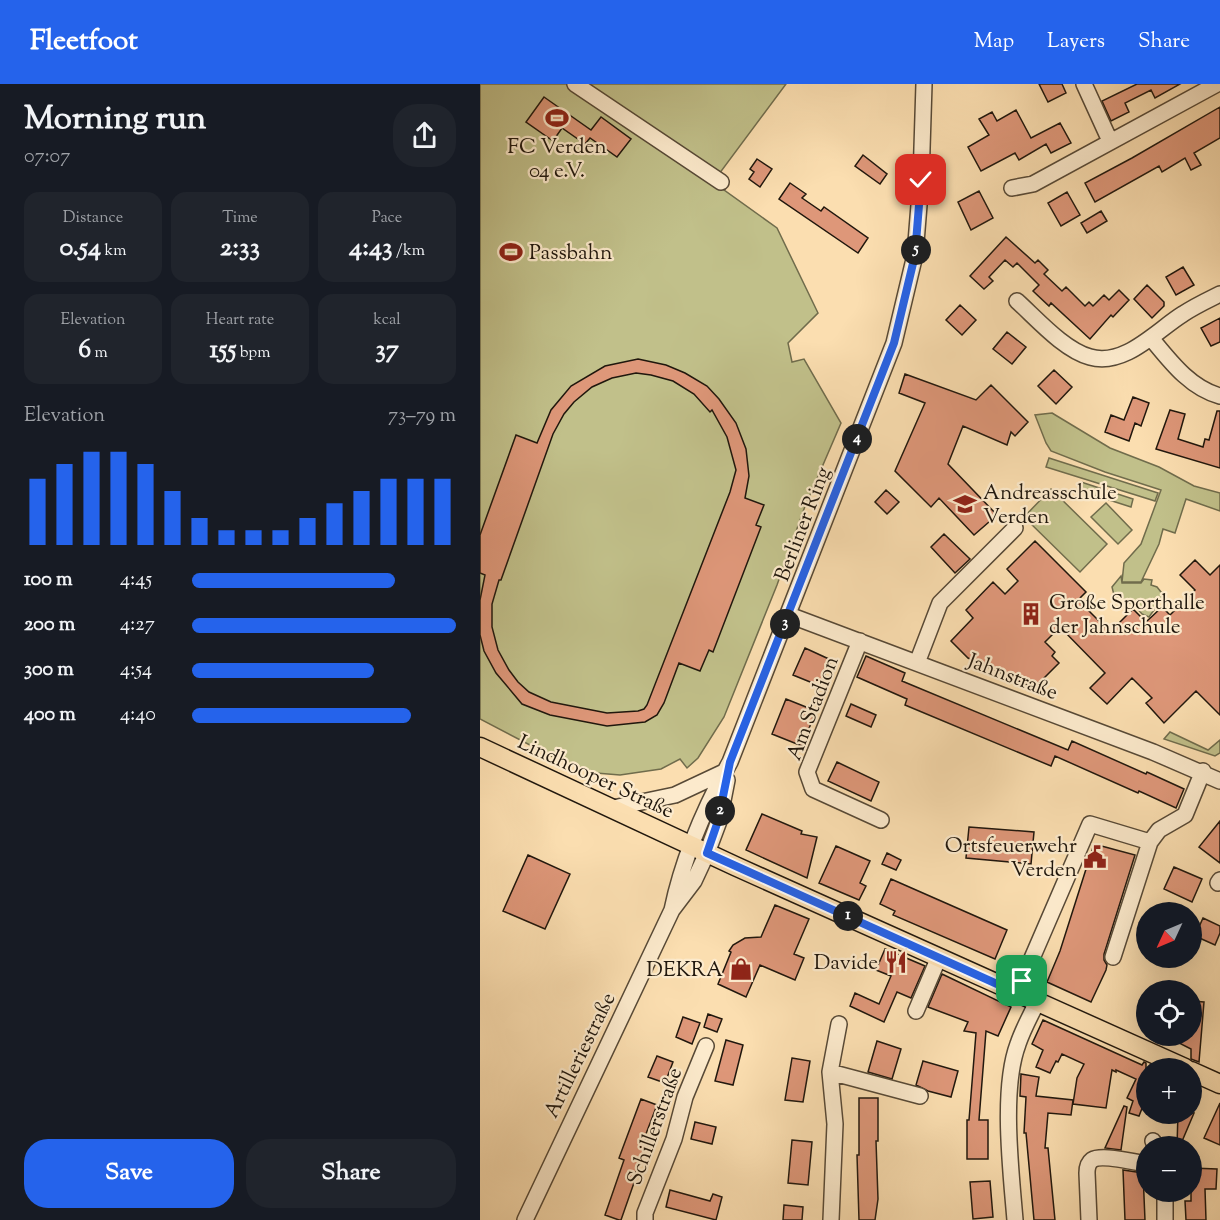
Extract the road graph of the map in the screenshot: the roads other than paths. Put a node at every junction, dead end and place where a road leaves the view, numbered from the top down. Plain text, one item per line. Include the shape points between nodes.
1 (575, 84) edge
2 (924, 84) edge
3 (1084, 84) edge
4 (1217, 84) edge
5 (1110, 141) junction
6 (721, 182) dead end
7 (1012, 188) dead end
8 (1220, 294) edge
9 (1017, 301) dead end
10 (1151, 338) junction
11 (1220, 396) edge
12 (1015, 528) dead end
13 (789, 615) junction
14 (860, 641) junction
15 (917, 663) junction
16 (480, 747) edge
17 (727, 767) junction
18 (1203, 771) junction
19 (1220, 780) edge
20 (613, 808) junction
21 (880, 820) dead end
22 (1150, 842) junction
23 (699, 849) junction
24 (939, 957) junction
25 (1113, 957) dead end
26 (1017, 993) junction
27 (1037, 1002) junction
28 (916, 1011) dead end
29 (839, 1024) dead end
30 (706, 1046) dead end
31 (1163, 1058) edge
32 (830, 1072) junction
33 (1202, 1076) edge
34 (1220, 1084) edge
35 (920, 1096) dead end
36 (1136, 1162) edge
37 (1165, 1202) edge
38 (525, 1220) edge
39 (645, 1220) edge
40 (831, 1220) edge
41 (1015, 1220) edge
42 (1089, 1220) edge
43 (1165, 1220) edge

1 - 6 street
2 - 13 street, Berliner Ring via 915,255 894,343
3 - 5 street
4 - 5 street
5 - 7 street via 1033,184
8 - 10 street via 1183,314
9 - 10 street via 1060,340 1091,358 1116,356
10 - 11 street via 1186,377 1210,394
12 - 15 street via 940,603
13 - 14 street, Jahnstraße
13 - 17 street, Berliner Ring
14 - 15 street, Jahnstraße
14 - 21 street, Am Stadion via 807,772 813,789
15 - 18 street, Jahnstraße
16 - 20 main road, Lindhooper Straße
17 - 20 street via 675,795
17 - 23 street, Berliner Ring via 703,815
18 - 19 street, Jahnstraße
18 - 22 street via 1185,814 1159,830
20 - 23 main road, Lindhooper Straße
22 - 25 street
22 - 26 street via 1090,824
23 - 24 main road, Lindhooper Straße
23 - 38 street, Artilleriestraße via 680,874 672,910
24 - 26 main road, Lindhooper Straße
24 - 28 street
26 - 27 main road, Lindhooper Straße
27 - 31 main road, Lindhooper Straße
27 - 41 street via 1017,1045 1009,1084
29 - 32 street
30 - 39 street, Schillerstraße
32 - 35 street
32 - 40 street via 835,1124
33 - 34 main road
36 - 42 street via 1102,1157 1092,1160 1087,1173
37 - 43 street

